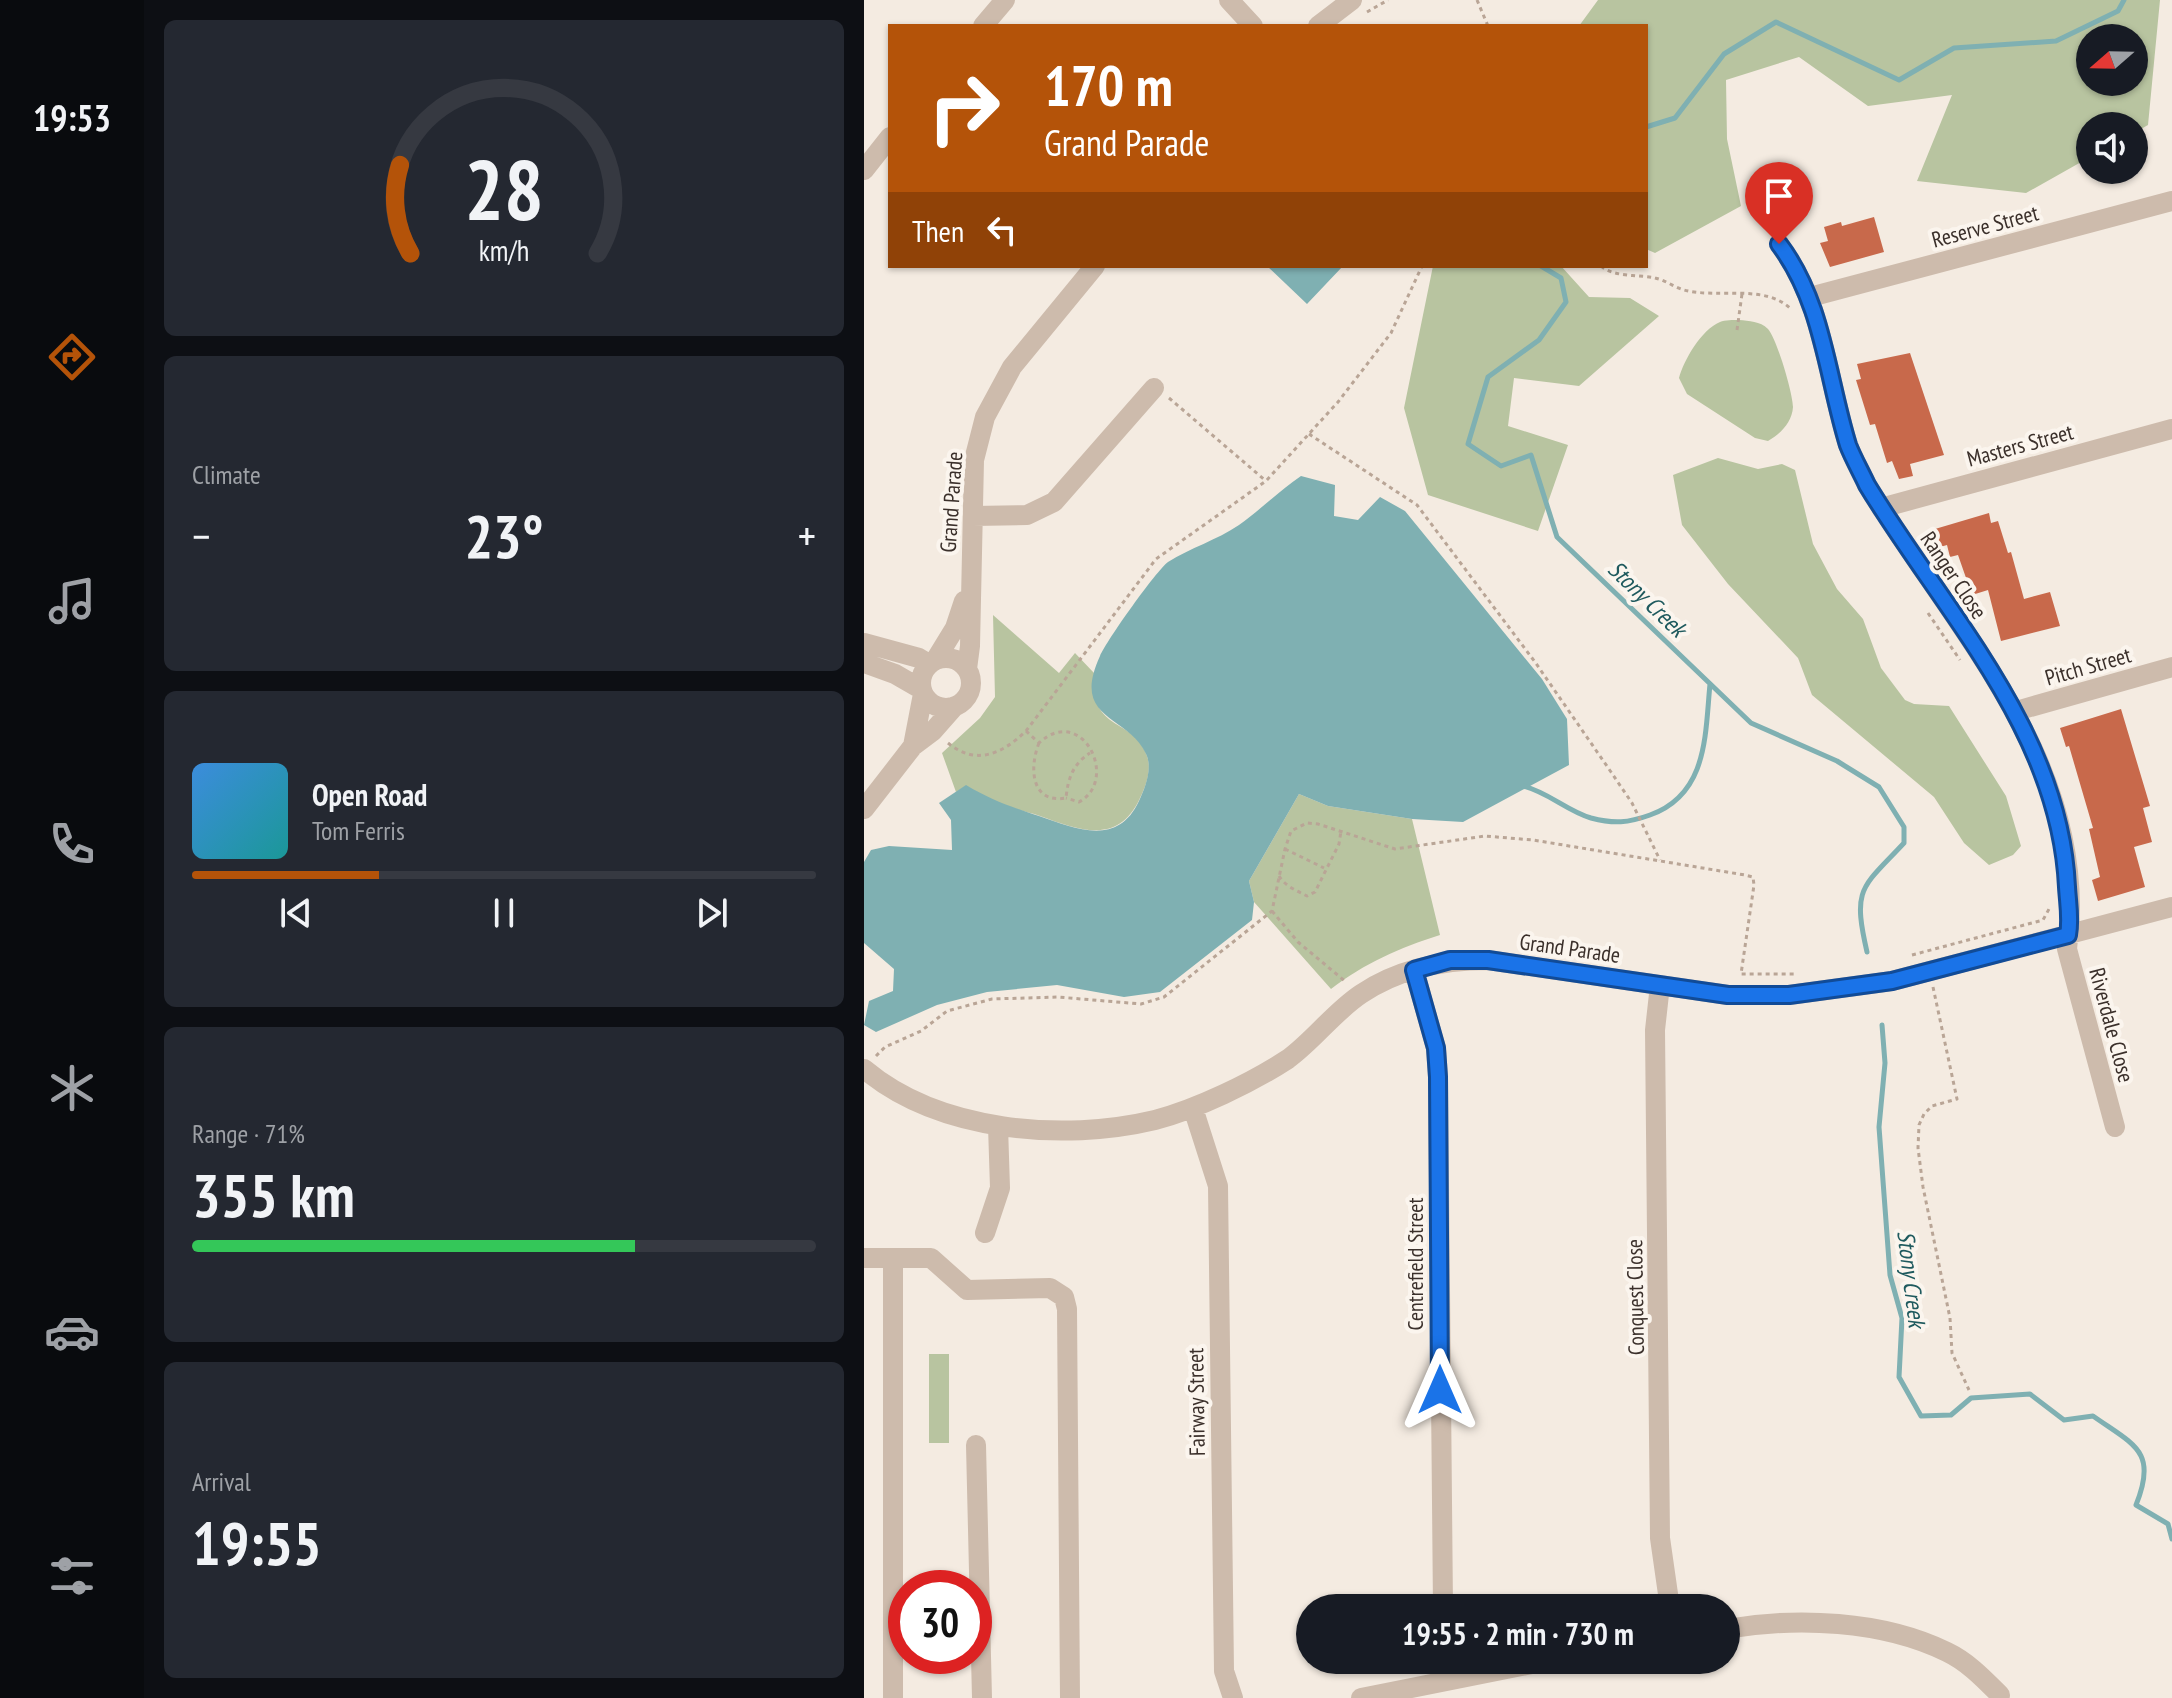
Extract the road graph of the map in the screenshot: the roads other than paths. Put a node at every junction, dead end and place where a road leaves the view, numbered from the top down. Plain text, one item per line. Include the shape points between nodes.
1 (1005, 0) edge
2 (1229, 0) edge
3 (1355, 9) edge
4 (985, 24) edge
5 (1251, 24) edge
6 (1322, 24) edge
7 (888, 140) edge
8 (864, 170) edge
9 (2172, 201) edge
10 (1779, 244) dead end
11 (1093, 268) edge
12 (1810, 297) junction
13 (1154, 388) road end
14 (2172, 429) edge
15 (1881, 508) junction
16 (973, 516) junction
17 (970, 586) junction
18 (864, 643) edge
19 (932, 662) junction
20 (864, 663) edge
21 (2172, 667) edge
22 (967, 669) junction
23 (922, 692) junction
24 (955, 706) junction
25 (2016, 711) junction
26 (913, 746) junction
27 (864, 809) edge
28 (2172, 907) edge
29 (2068, 935) junction
30 (1414, 970) junction
31 (1660, 985) junction
32 (871, 1062) edge
33 (1193, 1108) junction
34 (998, 1126) junction
35 (2115, 1127) dead end
36 (985, 1233) dead end
37 (864, 1258) edge
38 (893, 1258) junction
39 (976, 1445) dead end
40 (1443, 1594) edge
41 (1668, 1594) edge
42 (1740, 1627) edge
43 (1435, 1674) edge
44 (2000, 1695) dead end
45 (893, 1698) edge
46 (982, 1698) edge
47 (1070, 1698) edge
48 (1233, 1698) edge
49 (1361, 1698) edge

1 - 4 street
2 - 5 street
3 - 6 street
7 - 8 street
9 - 12 street, Reserve Street
10 - 12 street, Ranger Close
11 - 16 street, Grand Parade via 1012,367 985,417 974,460
12 - 15 street, Ranger Close via 1849,448
13 - 16 street via 1054,502 1027,515
14 - 15 street, Masters Street
15 - 25 street, Ranger Close
16 - 17 street, Grand Parade
17 - 19 street, Grand Parade via 955,628
17 - 22 street, Grand Parade
18 - 19 street
19 - 22 street via 953,659
19 - 23 street via 921,679
20 - 23 street via 895,674
21 - 25 street, Pitch Street
22 - 24 street via 971,686
23 - 24 street via 938,707
23 - 26 street
24 - 26 street
25 - 29 street, Ranger Close via 2061,826
26 - 27 street
28 - 29 street, Grand Parade
29 - 31 street, Grand Parade via 1892,981 1789,995 1728,995
29 - 35 street, Riverdale Close via 2067,949
30 - 31 street, Grand Parade via 1450,960 1488,960
30 - 33 street, Grand Parade via 1360,995 1288,1058
30 - 40 street, Centrefield Street via 1436,1048 1438,1077
31 - 41 street, Conquest Close via 1655,1030 1660,1538
32 - 34 street, Grand Parade via 878,1080 940,1111
33 - 34 street, Grand Parade via 1153,1120 1080,1129
33 - 48 street, Fairway Street via 1218,1186 1224,1671
34 - 36 street via 1000,1188
37 - 38 street
38 - 45 street
38 - 47 street via 931,1258 967,1290 1050,1288 1064,1297
39 - 46 street
42 - 44 street via 1813,1624 1885,1632 1947,1652 1972,1667
43 - 49 street

